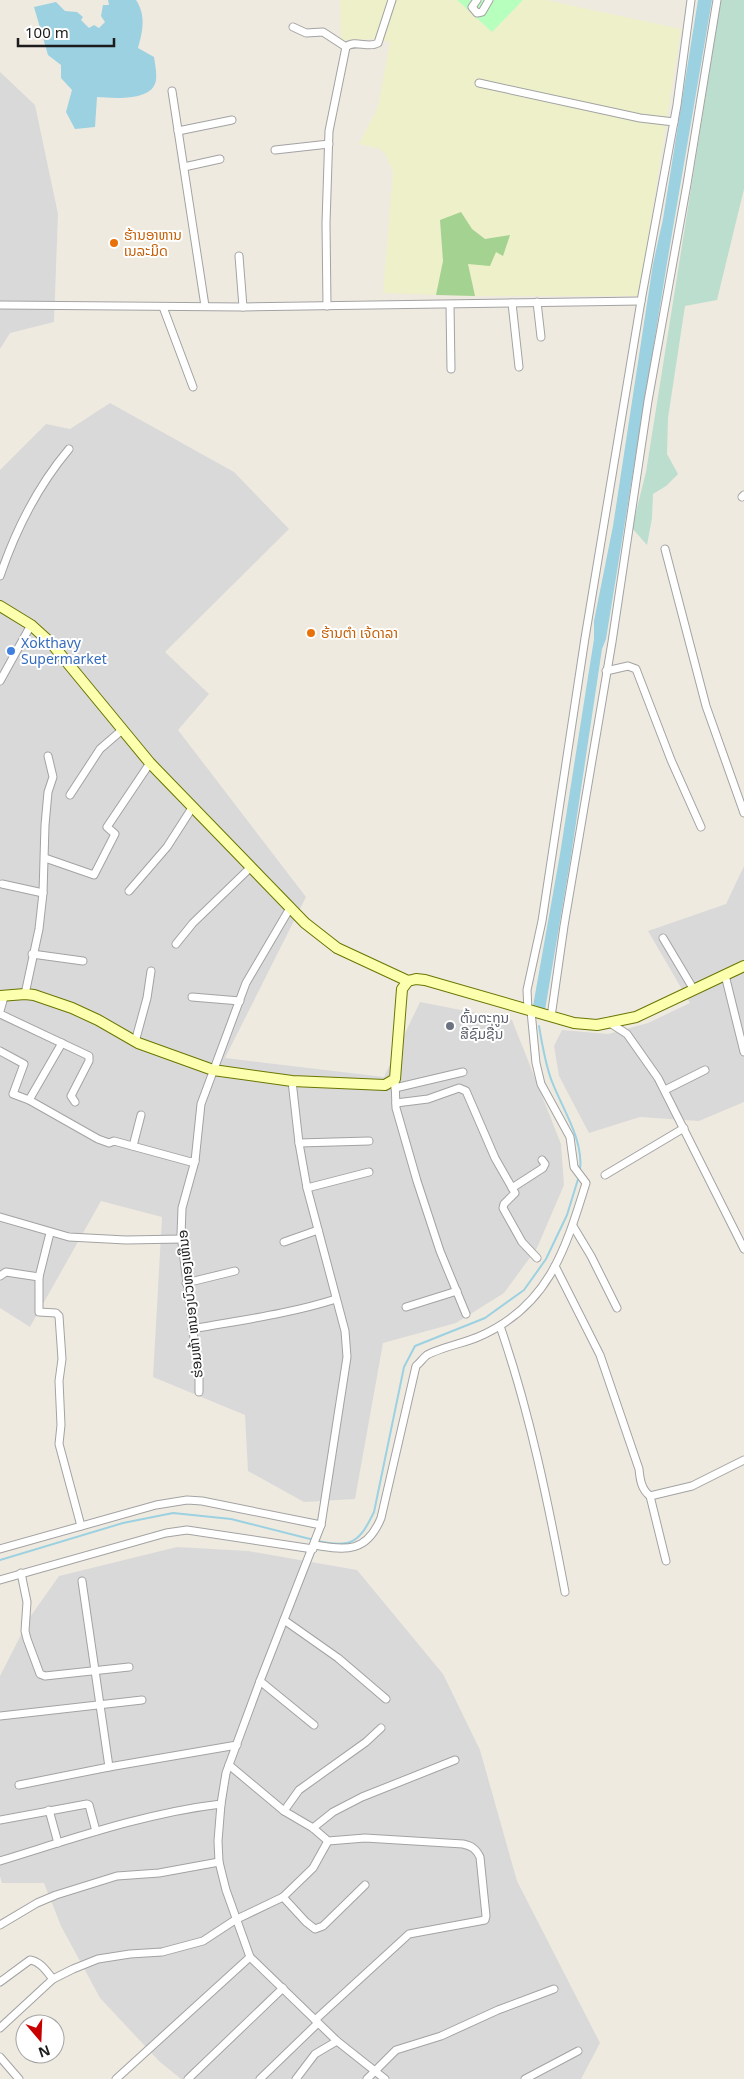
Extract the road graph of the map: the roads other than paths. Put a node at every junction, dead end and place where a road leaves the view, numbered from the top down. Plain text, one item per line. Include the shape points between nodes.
1 (392, 0) edge
2 (477, 0) edge
3 (489, 0) edge
4 (691, 0) edge
5 (717, 0) edge
6 (293, 27) dead end
7 (346, 47) junction
8 (479, 83) dead end
9 (172, 91) dead end
10 (232, 120) dead end
11 (674, 122) junction
12 (178, 131) junction
13 (329, 144) junction
14 (275, 150) dead end
15 (220, 159) dead end
16 (184, 168) junction
17 (239, 256) dead end
18 (641, 301) junction
19 (538, 302) junction
20 (512, 303) junction
21 (0, 305) edge
22 (450, 305) junction
23 (205, 306) junction
24 (327, 306) junction
25 (163, 307) junction
26 (243, 307) junction
27 (541, 337) dead end
28 (519, 367) dead end
29 (451, 369) dead end
30 (193, 388) dead end
31 (69, 449) dead end
32 (665, 549) dead end
33 (0, 576) edge
34 (0, 606) edge
35 (31, 625) junction
36 (606, 671) junction
37 (0, 682) edge
38 (122, 730) junction
39 (48, 756) dead end
40 (150, 764) junction
41 (70, 795) dead end
42 (192, 808) junction
43 (744, 813) edge
44 (701, 827) dead end
45 (45, 858) junction
46 (251, 867) junction
47 (2, 884) dead end
48 (129, 891) dead end
49 (43, 892) junction
50 (290, 908) junction
51 (663, 938) dead end
52 (176, 944) dead end
53 (32, 954) junction
54 (83, 961) dead end
55 (744, 966) edge
56 (152, 971) dead end
57 (725, 975) junction
58 (408, 981) junction
59 (694, 990) junction
60 (25, 994) junction
61 (2, 996) edge
62 (192, 997) dead end
63 (240, 1001) junction
64 (530, 1011) junction
65 (0, 1012) edge
66 (551, 1017) junction
67 (610, 1023) junction
68 (135, 1042) junction
69 (62, 1043) junction
70 (0, 1050) edge
71 (744, 1052) edge
72 (213, 1070) junction
73 (705, 1070) dead end
74 (463, 1072) dead end
75 (292, 1081) junction
76 (395, 1083) junction
77 (664, 1090) junction
78 (29, 1100) junction
79 (75, 1102) dead end
80 (396, 1103) junction
81 (141, 1115) dead end
82 (684, 1128) junction
83 (369, 1141) dead end
84 (299, 1143) junction
85 (134, 1146) junction
86 (542, 1160) dead end
87 (195, 1162) junction
88 (369, 1172) dead end
89 (605, 1175) dead end
90 (307, 1188) junction
91 (512, 1188) junction
92 (0, 1217) edge
93 (573, 1226) junction
94 (318, 1230) junction
95 (50, 1232) junction
96 (182, 1239) junction
97 (284, 1242) dead end
98 (744, 1249) edge
99 (537, 1258) dead end
100 (555, 1266) junction
101 (235, 1271) dead end
102 (0, 1276) edge
103 (39, 1278) junction
104 (186, 1283) junction
105 (457, 1291) junction
106 (336, 1299) junction
107 (406, 1306) dead end
108 (617, 1308) dead end
109 (466, 1314) dead end
110 (500, 1326) junction
111 (192, 1329) junction
112 (199, 1392) dead end
113 (744, 1460) edge
114 (650, 1496) junction
115 (81, 1526) junction
116 (321, 1527) junction
117 (314, 1546) junction
118 (0, 1549) edge
119 (666, 1560) dead end
120 (21, 1573) junction
121 (0, 1580) edge
122 (82, 1581) dead end
123 (565, 1592) dead end
124 (284, 1620) junction
125 (129, 1667) dead end
126 (94, 1670) junction
127 (260, 1681) junction
128 (386, 1699) dead end
129 (142, 1700) dead end
130 (99, 1705) junction
131 (0, 1716) edge
132 (314, 1725) dead end
133 (381, 1728) dead end
134 (237, 1745) junction
135 (455, 1760) dead end
136 (229, 1764) junction
137 (109, 1766) junction
138 (19, 1785) dead end
139 (221, 1804) junction
140 (49, 1810) junction
141 (284, 1811) junction
142 (0, 1820) edge
143 (313, 1828) junction
144 (96, 1831) junction
145 (328, 1842) junction
146 (58, 1843) junction
147 (0, 1862) edge
148 (219, 1862) junction
149 (365, 1885) dead end
150 (283, 1897) junction
151 (235, 1920) junction
152 (0, 1925) edge
153 (250, 1957) junction
154 (53, 1979) junction
155 (0, 1982) edge
156 (283, 1988) junction
157 (554, 1989) dead end
158 (316, 2021) junction
159 (0, 2028) edge
160 (337, 2041) junction
161 (578, 2051) dead end
162 (0, 2058) edge
163 (375, 2070) junction
164 (19, 2079) edge
165 (116, 2079) edge
166 (188, 2079) edge
167 (260, 2079) edge
168 (296, 2079) edge
169 (367, 2079) edge
170 (385, 2079) edge
171 (525, 2079) edge

1 - 7 street via 378,42
2 - 3 street via 472,7 477,13 482,12
4 - 11 street
5 - 36 street via 648,401
6 - 7 street via 306,33 324,32
7 - 13 street
8 - 11 street via 640,118
9 - 12 street
10 - 12 street
11 - 18 street
12 - 16 street
13 - 14 street
13 - 24 street
15 - 16 street
16 - 23 street
17 - 26 street
18 - 19 street
18 - 64 street via 584,638 542,921 527,990
19 - 20 street
19 - 27 street
20 - 22 street
20 - 28 street
21 - 25 street
22 - 24 street
22 - 29 street
23 - 25 street
23 - 26 street
24 - 26 street
25 - 30 street
31 - 33 street via 24,515
32 - 43 street via 706,706
34 - 35 street
35 - 37 street
35 - 38 street via 52,644
36 - 44 street via 628,666 636,669
36 - 66 street
38 - 40 street
38 - 41 street via 100,749
39 - 45 street via 53,777 48,792
40 - 42 street
40 - 45 street via 107,826 115,834 94,875
42 - 46 street
42 - 48 street via 167,847
45 - 49 street
46 - 50 street
46 - 52 street
47 - 49 street
49 - 53 street via 39,930
50 - 58 street via 337,948
50 - 63 street, ຮ່ອມຫ້າ ຫນອງບົວທອງເຫືນອ via 246,984
51 - 59 street
53 - 54 street
53 - 60 street
55 - 57 street
56 - 68 street
57 - 59 street
57 - 71 street
58 - 64 street via 425,980
58 - 76 street via 402,989
59 - 67 street via 636,1017
60 - 61 street
60 - 68 street via 72,1008
61 - 65 street
62 - 63 street
63 - 72 street, ຮ່ອມຫ້າ ຫນອງບົວທອງເຫືນອ
64 - 66 street
64 - 93 street via 541,1084 570,1137 574,1167 586,1183
65 - 69 street
66 - 67 street via 574,1023
67 - 77 street via 627,1034
68 - 72 street
69 - 78 street
69 - 79 street via 90,1058 71,1096
70 - 78 street via 24,1064 13,1094
72 - 75 street
72 - 87 street, ຮ່ອມຫ້າ ຫນອງບົວທອງເຫືນອ via 201,1104
73 - 77 street
74 - 76 street
75 - 76 street
75 - 84 street
76 - 80 street
77 - 82 street
78 - 85 street via 98,1139
80 - 91 street via 428,1099 459,1088 466,1091 488,1144
80 - 105 street via 417,1181
81 - 85 street
82 - 89 street
82 - 98 street
83 - 84 street
84 - 90 street
85 - 87 street
86 - 91 street via 543,1168
87 - 96 street, ຮ່ອມຫ້າ ຫນອງບົວທອງເຫືນອ via 182,1208
88 - 90 street
90 - 94 street
91 - 99 street via 515,1194 504,1208 522,1242
92 - 95 street
93 - 100 street
93 - 108 street
94 - 97 street
94 - 106 street
95 - 96 street via 97,1239
95 - 103 street
96 - 104 street, ຮ່ອມຫ້າ ຫນອງບົວທອງເຫືນອ
100 - 110 street via 546,1284 528,1304
100 - 114 street via 600,1355 644,1491
101 - 104 street
102 - 103 street via 6,1272
103 - 115 street via 39,1312 59,1316 62,1359 59,1444
104 - 111 street, ຮ່ອມຫ້າ ຫນອງບົວທອງເຫືນອ
105 - 107 street
105 - 109 street
106 - 111 street via 264,1317
106 - 116 street via 346,1338 347,1357
110 - 117 street via 427,1355 416,1366 377,1527 366,1542 351,1548
110 - 123 street via 517,1375
111 - 112 street, ຮ່ອມຫ້າ ຫນອງບົວທອງເຫືນອ
113 - 114 street via 692,1486
114 - 119 street
115 - 116 street via 156,1505 187,1500
115 - 118 street
116 - 117 street
117 - 120 street via 187,1530
117 - 124 street
120 - 121 street
120 - 126 street via 28,1614 25,1631 40,1674
122 - 126 street
124 - 127 street
124 - 128 street via 338,1658
125 - 126 street
126 - 130 street
127 - 132 street
127 - 134 street
129 - 130 street
130 - 131 street
130 - 137 street
133 - 141 street via 299,1790
134 - 136 street
134 - 137 street
135 - 143 street via 362,1798 333,1812
136 - 139 street
136 - 141 street
137 - 138 street
139 - 144 street via 183,1809
139 - 148 street
140 - 142 street
140 - 144 street via 89,1805
140 - 146 street
141 - 143 street
143 - 145 street
144 - 146 street
145 - 150 street via 313,1868
145 - 158 street via 365,1838 469,1845 477,1850 480,1857 486,1916 482,1922 409,1934
146 - 147 street
148 - 151 street
148 - 152 street via 117,1876 43,1900
149 - 150 street via 318,1929 312,1928
150 - 151 street
151 - 153 street
151 - 154 street via 203,1942 162,1952 98,1959
153 - 156 street
153 - 165 street
154 - 155 street via 30,1960
154 - 159 street
156 - 158 street
156 - 166 street
157 - 163 street via 441,2036 396,2050
158 - 160 street
158 - 167 street
160 - 163 street
160 - 168 street via 315,2054
161 - 171 street
162 - 164 street
163 - 169 street
163 - 170 street

